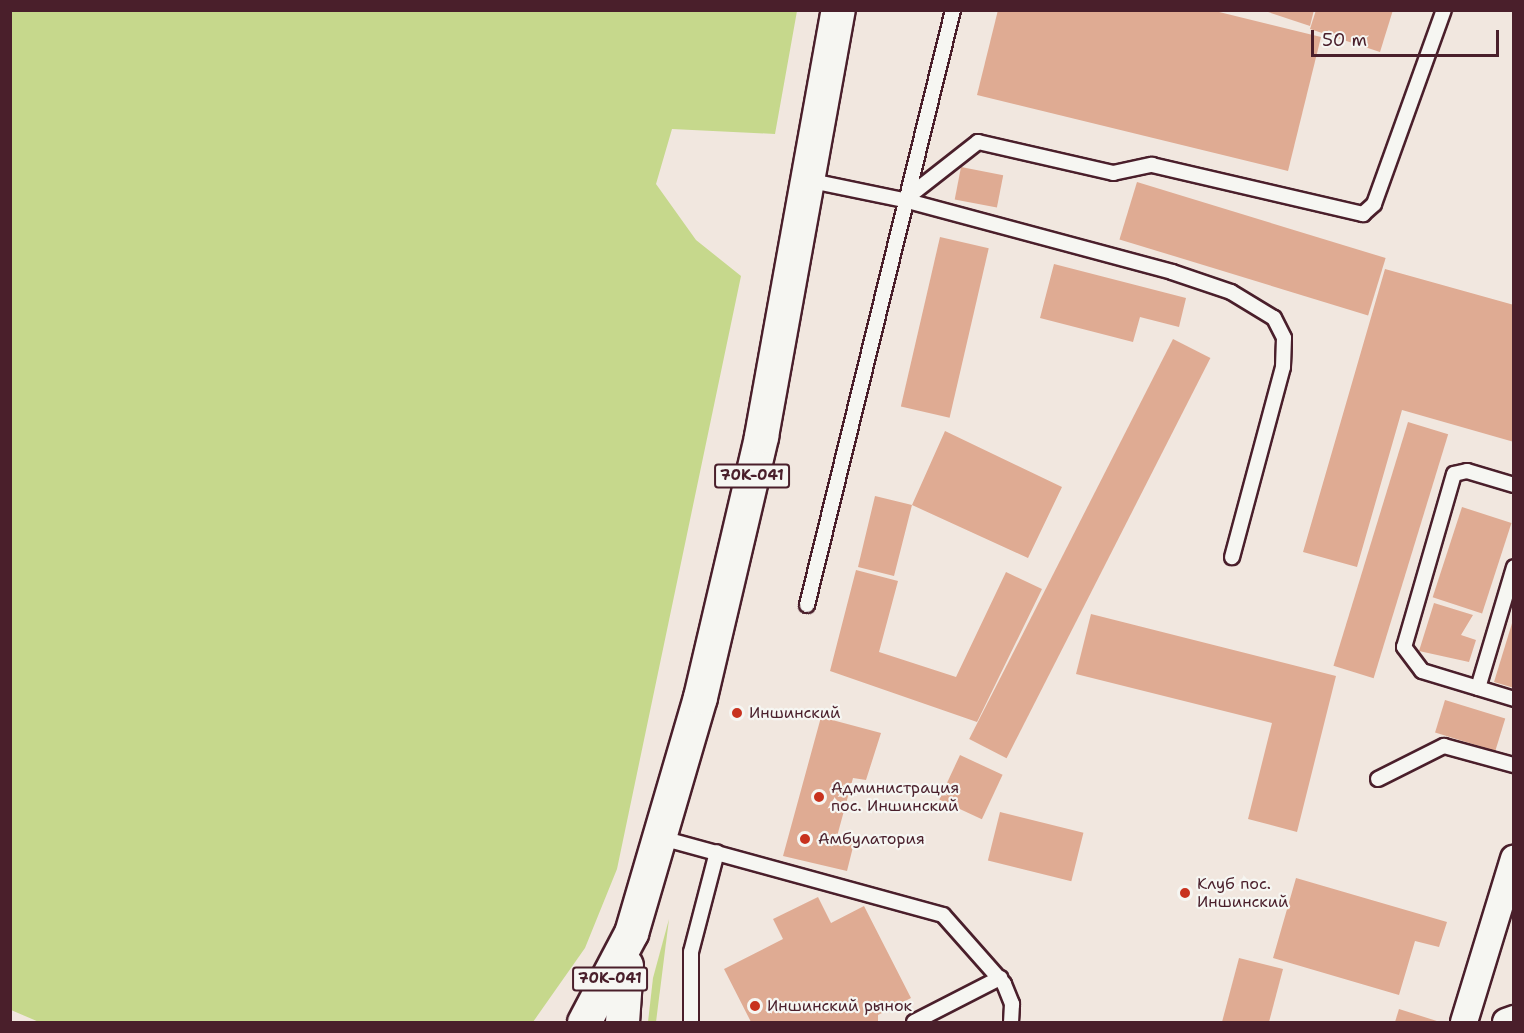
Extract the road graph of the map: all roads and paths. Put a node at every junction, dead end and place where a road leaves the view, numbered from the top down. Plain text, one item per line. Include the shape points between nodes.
1 (838, 10) edge
2 (953, 10) edge
3 (1444, 10) edge
4 (807, 180) junction
5 (904, 200) junction
6 (1514, 485) edge
7 (1232, 557) dead end
8 (1514, 567) edge
9 (807, 605) dead end
10 (1478, 688) junction
11 (1514, 699) edge
12 (1514, 765) edge
13 (1378, 779) dead end
14 (662, 838) junction
15 (717, 852) junction
16 (1514, 858) edge
17 (631, 933) junction
18 (1000, 978) junction
19 (1514, 1019) edge
20 (584, 1023) edge
21 (622, 1023) edge
22 (691, 1023) edge
23 (914, 1023) edge
24 (1011, 1023) edge
25 (1464, 1023) edge
26 (1506, 1023) edge

1 - 4 main road, 70К-041
2 - 5 lane
3 - 5 lane via 1374,204 1363,214 1152,165 1113,173 978,142
4 - 5 lane
4 - 14 main road, 70К-041 via 744,512
5 - 7 lane via 1172,272 1231,292 1274,318 1284,338 1283,367
5 - 9 lane
6 - 10 lane via 1467,471 1454,474 1404,644 1408,659 1418,669
8 - 10 lane
10 - 11 lane
12 - 13 lane via 1444,746
14 - 15 lane
14 - 17 main road, 70К-041
15 - 18 lane via 935,911 954,924
15 - 22 lane via 691,952
16 - 25 street
17 - 20 main road, 70К-041
17 - 21 main road, 70К-041
18 - 23 lane
18 - 24 lane via 1010,995
19 - 26 street

